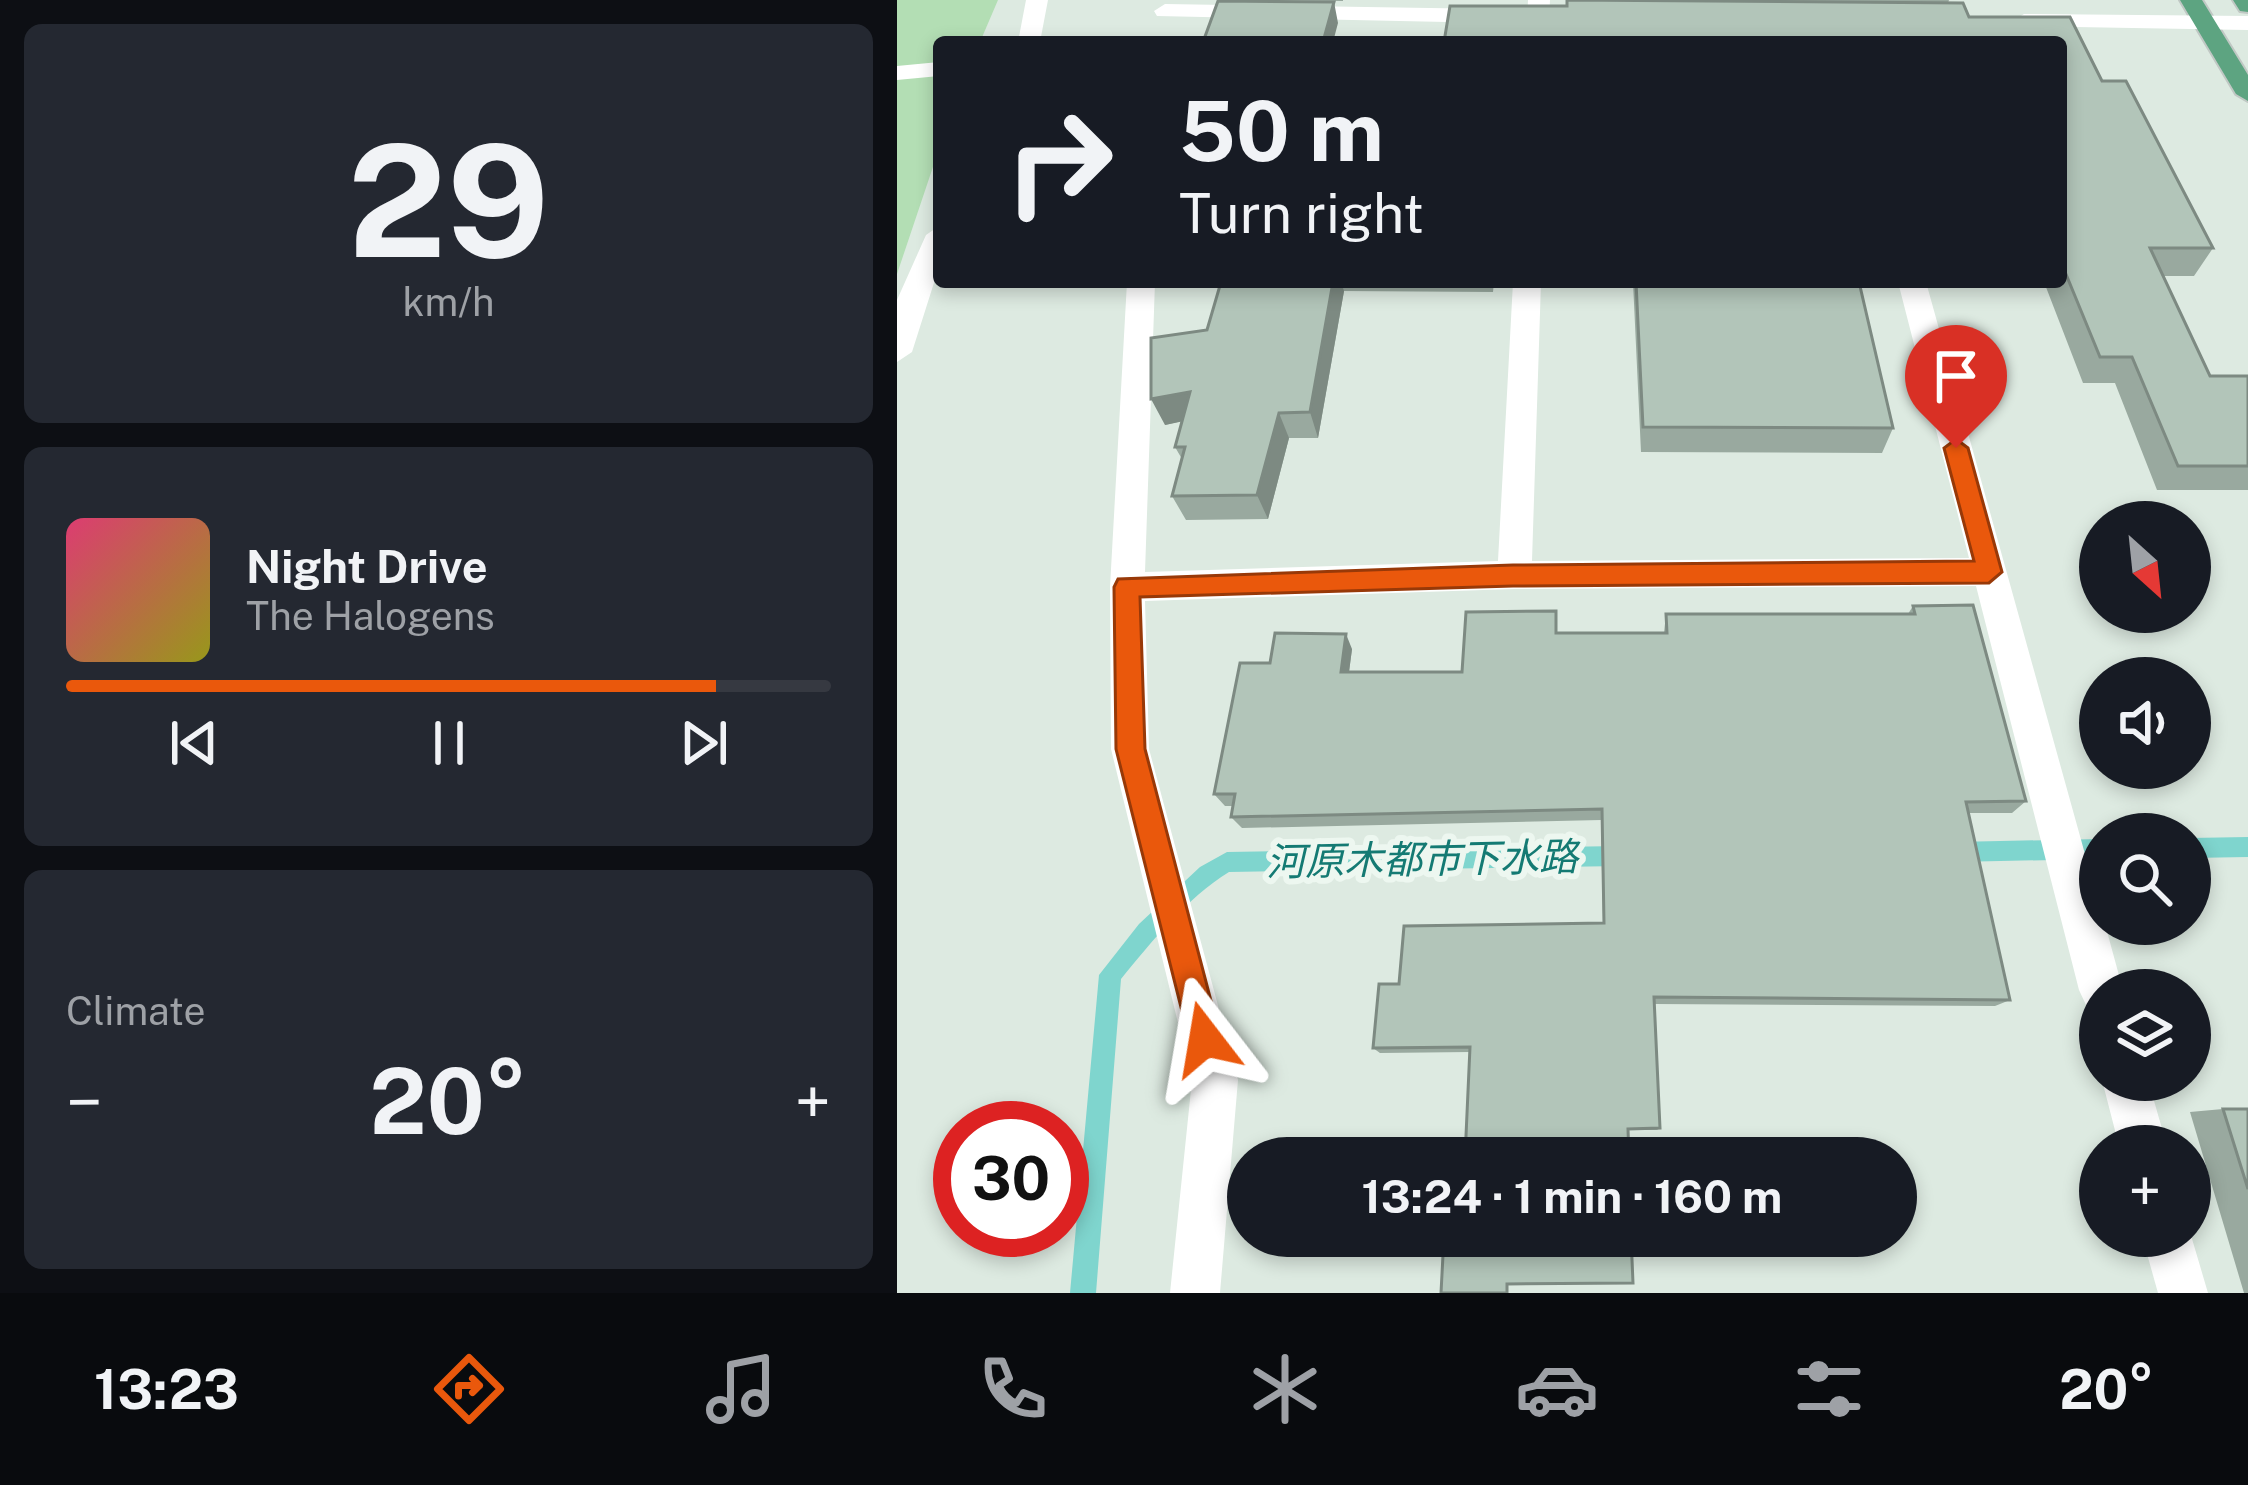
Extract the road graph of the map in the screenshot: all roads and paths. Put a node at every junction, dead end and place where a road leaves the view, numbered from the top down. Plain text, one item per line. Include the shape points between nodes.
1 (1037, 0) edge
2 (2191, 0) edge
3 (1166, 5) edge
4 (1546, 11) edge
5 (2009, 21) edge
6 (2205, 22) junction
7 (2248, 23) edge
8 (1029, 36) edge
9 (1161, 36) edge
10 (933, 70) edge
11 (897, 73) edge
12 (2248, 94) edge
13 (933, 249) edge
14 (1141, 288) edge
15 (1527, 288) edge
16 (1914, 288) edge
17 (897, 352) edge
18 (1989, 572) junction
19 (1513, 575) junction
20 (1127, 587) junction
21 (2095, 969) edge
22 (2173, 1257) edge
23 (1195, 1293) edge
24 (2183, 1293) edge

1 - 8 street
2 - 6 main road
3 - 4 street
3 - 9 street
5 - 6 street
6 - 7 street
6 - 12 main road
10 - 11 street
13 - 17 street
14 - 20 street
15 - 19 street
16 - 18 street
18 - 19 street
18 - 21 street
19 - 20 street
20 - 23 street via 1130,749 1215,1080
22 - 24 street

